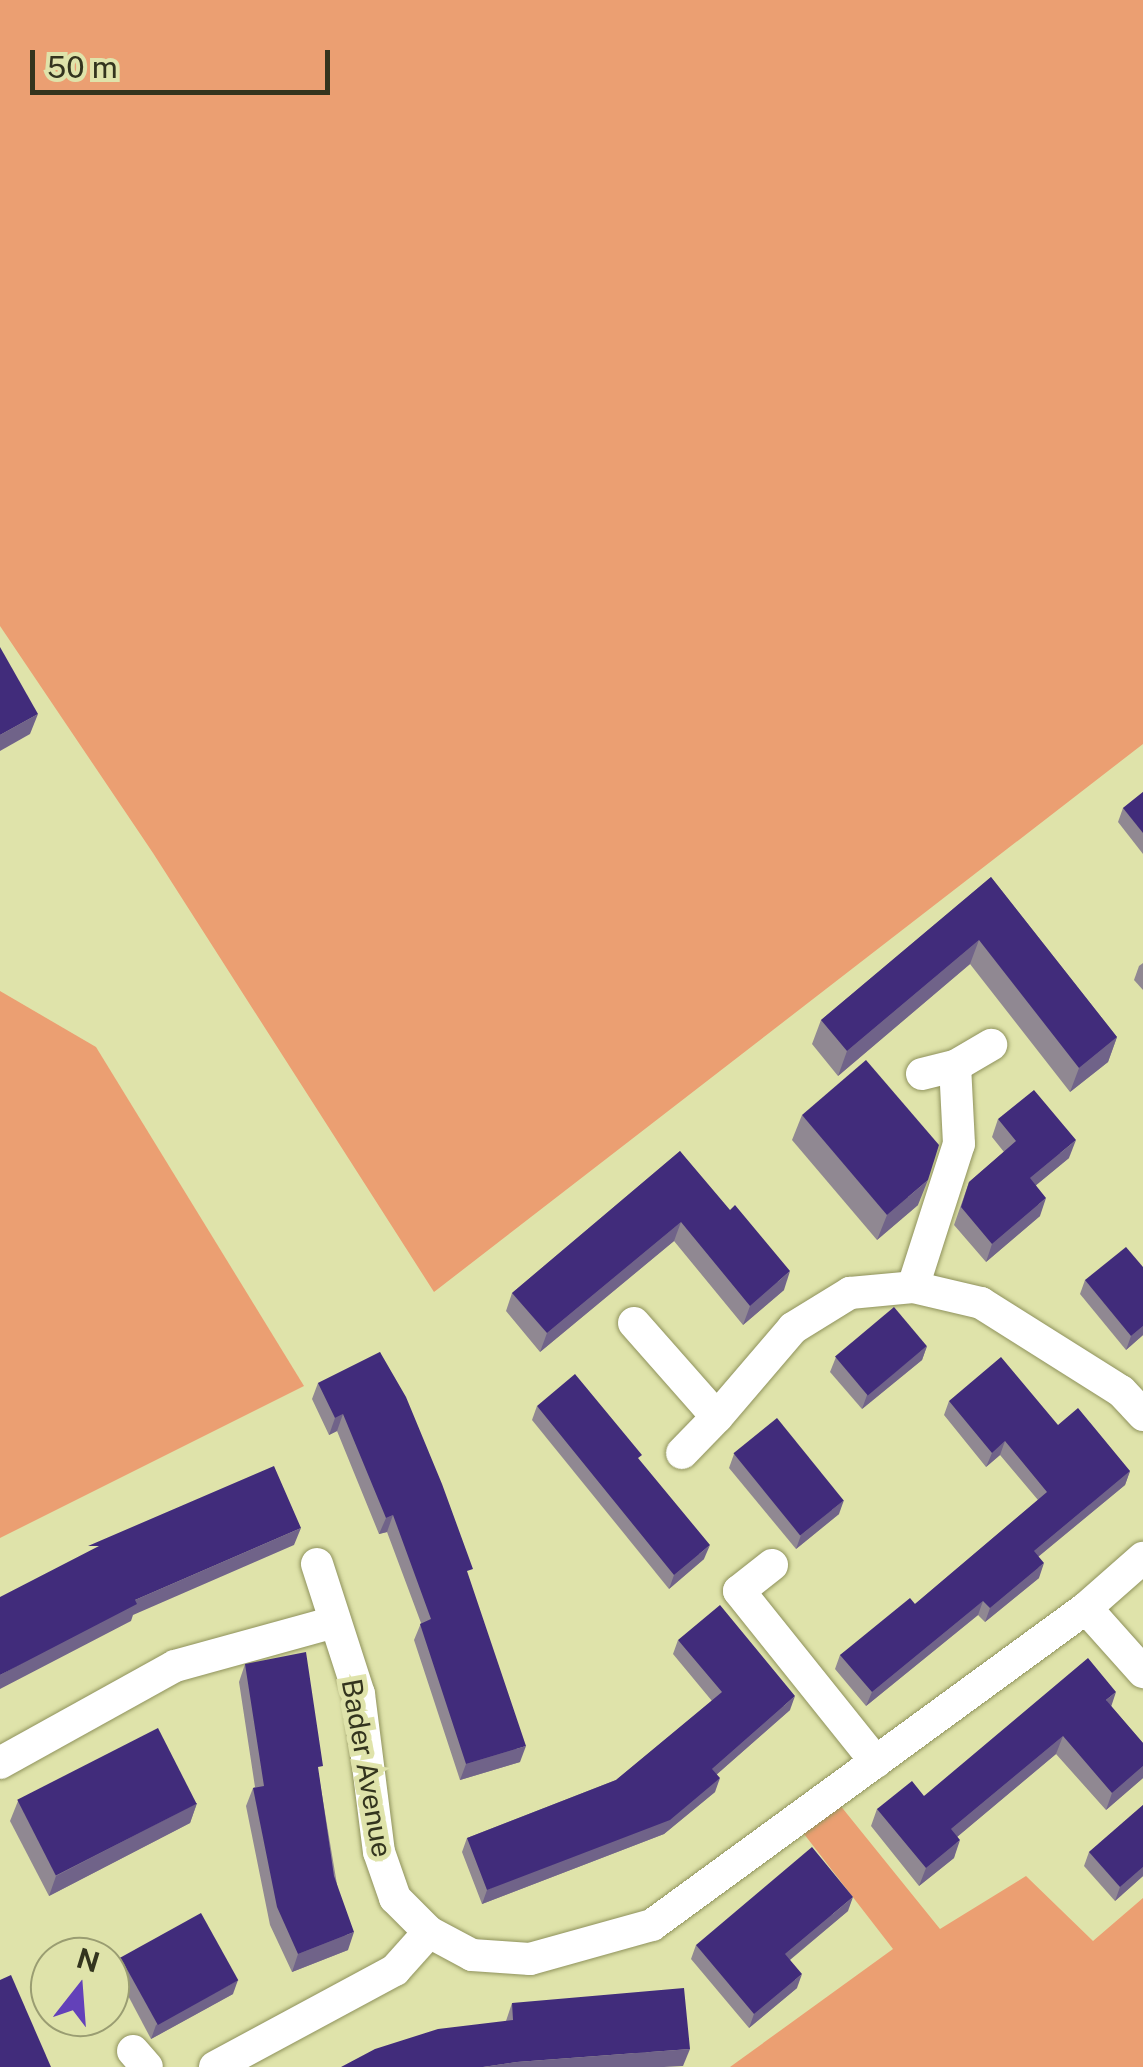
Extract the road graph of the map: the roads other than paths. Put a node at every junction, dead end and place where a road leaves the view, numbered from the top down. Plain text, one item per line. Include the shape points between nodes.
1 (991, 1044) dead end
2 (955, 1066) junction
3 (922, 1074) dead end
4 (913, 1287) junction
5 (634, 1323) dead end
6 (1143, 1416) edge
7 (718, 1417) junction
8 (682, 1453) dead end
9 (1143, 1558) edge
10 (317, 1564) dead end
11 (772, 1565) dead end
12 (1086, 1608) junction
13 (335, 1622) junction
14 (1143, 1672) edge
15 (876, 1762) junction
16 (0, 1764) edge
17 (429, 1932) junction
18 (215, 2067) edge

1 - 2 street
2 - 3 street
2 - 4 street via 959,1144
4 - 6 street via 981,1303 1121,1391
4 - 7 street via 850,1292 793,1328
5 - 7 street
7 - 8 street
9 - 12 street, Bader Avenue
10 - 13 street, Bader Avenue
11 - 15 street via 739,1591
12 - 14 street
12 - 15 street, Bader Avenue
13 - 16 street via 175,1666
13 - 17 street, Bader Avenue via 359,1694 379,1852 395,1898
15 - 17 street, Bader Avenue via 652,1925 530,1959 472,1955
17 - 18 street via 395,1970

